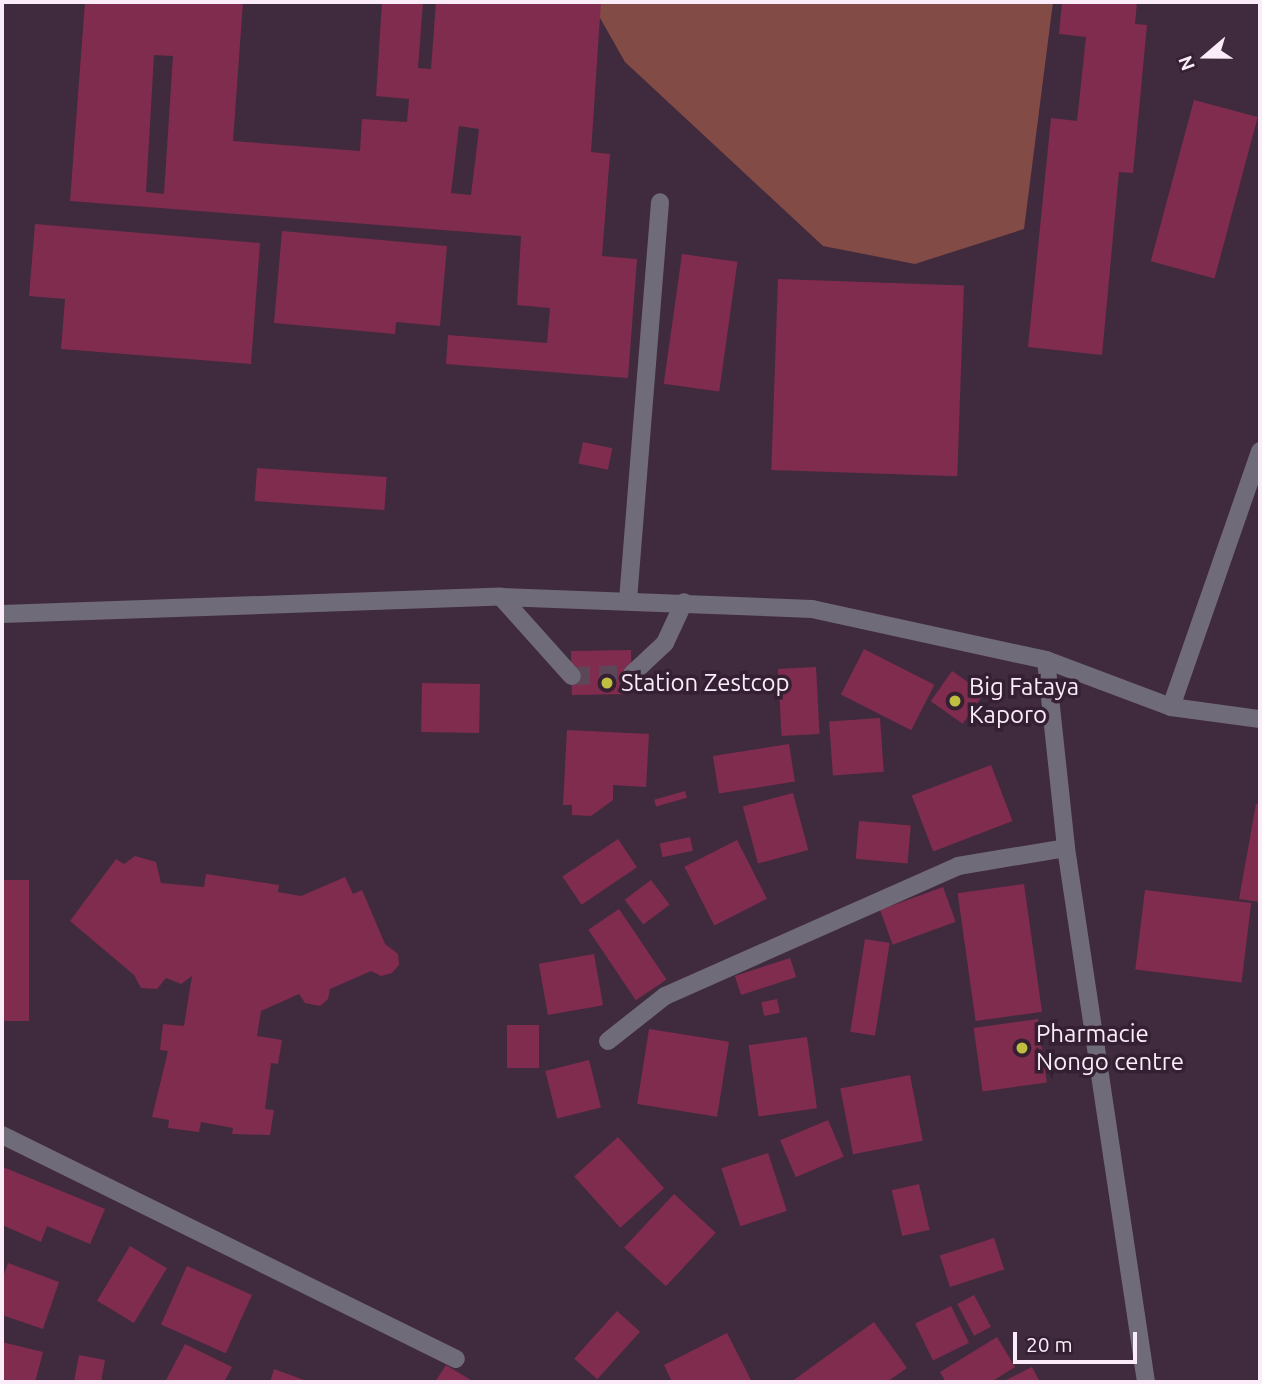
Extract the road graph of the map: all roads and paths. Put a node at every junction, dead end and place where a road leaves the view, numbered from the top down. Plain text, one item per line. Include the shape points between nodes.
1 (660, 202) dead end
2 (1260, 451) edge
3 (501, 597) junction
4 (628, 600) junction
5 (684, 602) junction
6 (2, 614) edge
7 (1046, 660) junction
8 (632, 674) tunnel mouth
9 (572, 676) dead end
10 (1171, 706) junction
11 (1260, 719) edge
12 (1066, 848) junction
13 (608, 1041) dead end
14 (2, 1135) edge
15 (456, 1359) dead end
16 (1146, 1382) edge

1 - 4 street
2 - 10 street
3 - 4 street
3 - 6 street
3 - 9 street
4 - 5 street
5 - 7 street via 812,609
5 - 8 street via 664,643
7 - 10 street
7 - 12 street
10 - 11 street
12 - 13 street via 958,866 665,996
12 - 16 street
14 - 15 street

